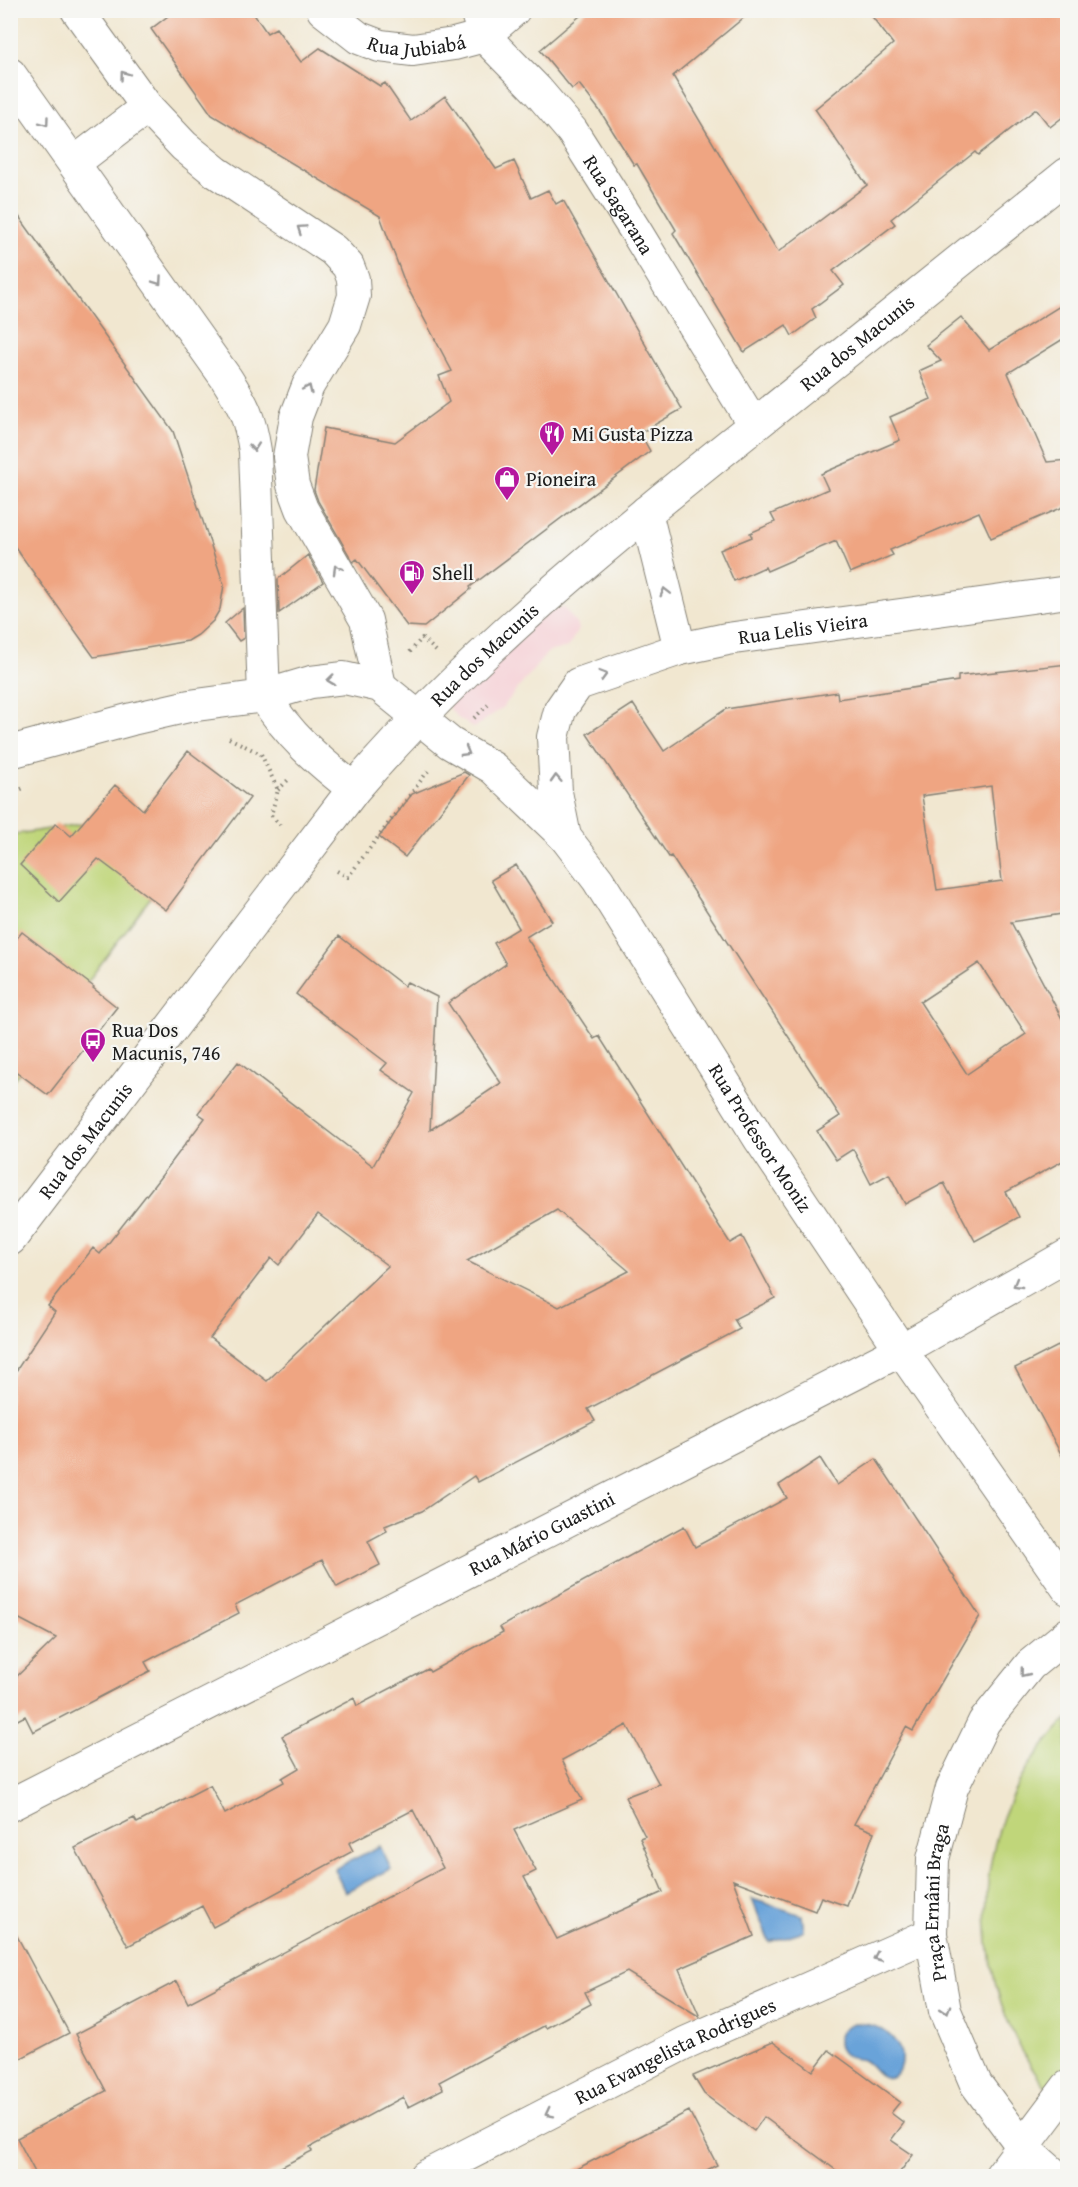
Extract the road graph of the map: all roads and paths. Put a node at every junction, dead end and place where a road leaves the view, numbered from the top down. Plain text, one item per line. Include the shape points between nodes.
1 (77, 10) edge
2 (322, 10) edge
3 (514, 10) edge
4 (480, 23) edge
5 (10, 75) edge
6 (147, 107) junction
7 (75, 163) junction
8 (1068, 174) edge
9 (754, 425) junction
10 (646, 512) junction
11 (1068, 592) edge
12 (680, 649) junction
13 (380, 686) junction
14 (264, 696) junction
15 (419, 718) junction
16 (219, 738) dead end
17 (10, 753) edge
18 (33, 785) dead end
19 (354, 789) junction
20 (10, 794) edge
21 (565, 837) junction
22 (305, 851) junction
23 (10, 1239) edge
24 (1068, 1255) edge
25 (901, 1350) junction
26 (1068, 1589) edge
27 (1068, 1634) edge
28 (10, 1805) edge
29 (931, 1934) junction
30 (1068, 2087) edge
31 (1023, 2147) junction
32 (426, 2176) edge
33 (1001, 2176) edge
34 (1056, 2176) edge

6 -> 1 street
2 - 4 street, Rua Jubiabá via 359,38 380,46 413,50 454,44
3 - 4 street
4 - 9 street, Rua Sagarana via 572,131
5 -> 7 street
6 - 7 street
13 -> 6 street via 366,620 302,509 289,457 296,417 308,386 345,325 354,296 348,266 333,250 216,172 184,146
7 -> 14 street via 226,378 251,424
8 - 9 main road, Rua dos Macunis
9 - 10 main road, Rua dos Macunis
12 -> 10 street
10 - 15 main road, Rua dos Macunis via 487,651
11 - 12 street, Rua Lelis Vieira via 727,639
21 -> 12 street, Rua Lelis Vieira via 556,792 553,737 560,710 578,684
13 -> 14 street via 344,678 311,682
13 - 15 street, Rua Professor Moniz
14 - 17 street via 189,706
14 - 19 street via 312,756
15 - 19 main road, Rua dos Macunis
15 -> 21 street, Rua Professor Moniz via 450,743 493,768
16 - 22 path via 231,738 261,754 278,790 271,815
18 - 20 path
19 - 22 main road, Rua dos Macunis
21 - 25 street, Rua Professor Moniz via 598,880 759,1138
22 - 23 main road, Rua dos Macunis
24 -> 25 street, Rua Mário Guastini
25 - 26 street, Rua Professor Moniz
25 - 28 street, Rua Mário Guastini
27 -> 29 street, Praça Ernâni Braga via 1030,1665 984,1722 952,1788 933,1859
29 -> 31 street, Praça Ernâni Braga via 945,2011 976,2084
29 -> 32 street, Rua Evangelista Rodrigues via 685,2043
30 - 31 main road
31 - 33 main road
31 - 34 street, Praça Ernâni Braga

